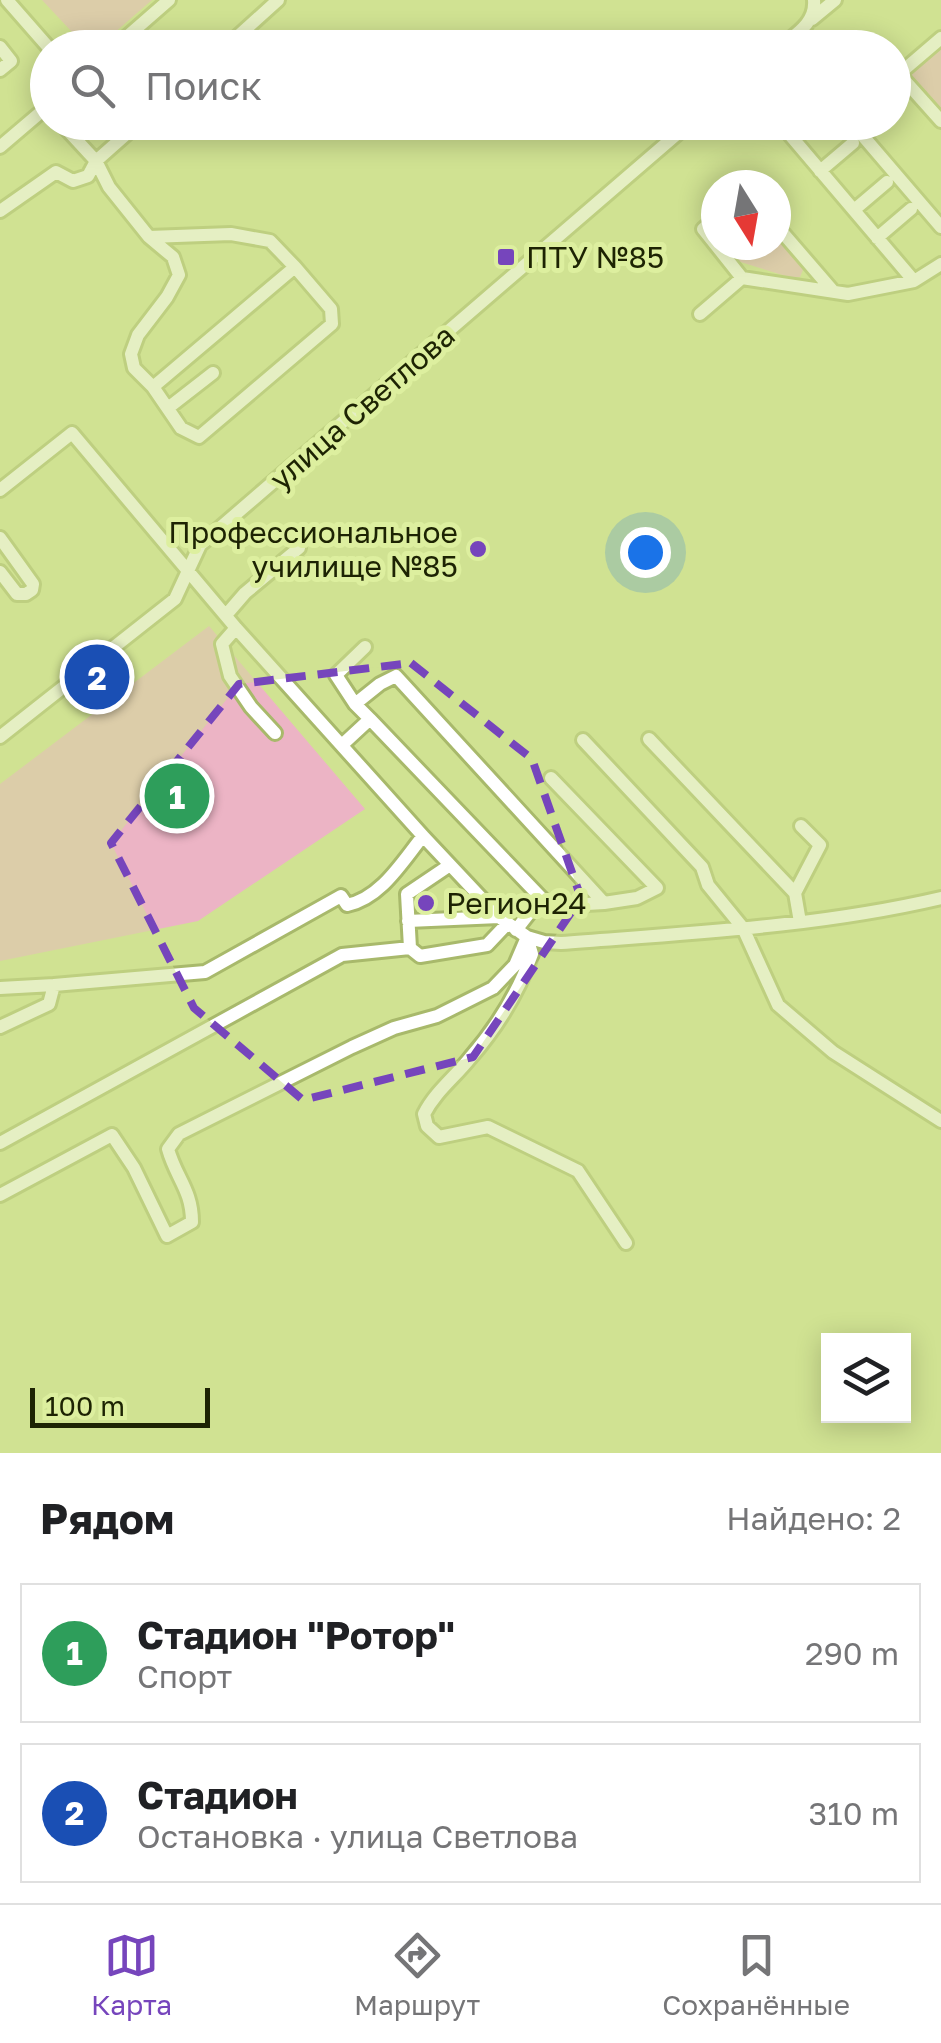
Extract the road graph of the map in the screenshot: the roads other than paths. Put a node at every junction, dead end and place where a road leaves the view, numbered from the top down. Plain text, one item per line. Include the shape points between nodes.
1 (6, 0) edge
2 (169, 0) edge
3 (278, 0) edge
4 (814, 0) edge
5 (835, 0) edge
6 (812, 19) junction
7 (32, 30) edge
8 (135, 30) edge
9 (244, 30) edge
10 (800, 30) edge
11 (941, 38) edge
12 (0, 47) edge
13 (911, 63) edge
14 (0, 70) edge
15 (911, 89) edge
16 (30, 122) edge
17 (941, 122) edge
18 (76, 140) edge
19 (120, 140) edge
20 (671, 140) edge
21 (794, 140) edge
22 (865, 140) edge
23 (854, 143) dead end
24 (0, 147) edge
25 (96, 162) junction
26 (820, 171) junction
27 (886, 182) dead end
28 (911, 209) dead end
29 (854, 210) junction
30 (0, 211) edge
31 (941, 228) edge
32 (149, 236) junction
33 (877, 238) junction
34 (791, 242) edge
35 (728, 260) edge
36 (941, 264) edge
37 (295, 266) junction
38 (742, 278) junction
39 (914, 281) junction
40 (832, 290) junction
41 (700, 314) dead end
42 (213, 374) dead end
43 (153, 387) junction
44 (168, 408) junction
45 (0, 490) edge
46 (0, 538) edge
47 (298, 548) dead end
48 (0, 572) edge
49 (188, 572) junction
50 (226, 616) junction
51 (236, 628) junction
52 (364, 647) dead end
53 (355, 704) junction
54 (370, 720) junction
55 (275, 733) dead end
56 (0, 737) edge
57 (583, 740) dead end
58 (649, 740) dead end
59 (342, 744) junction
60 (551, 778) dead end
61 (801, 826) dead end
62 (423, 836) junction
63 (450, 865) junction
64 (794, 893) junction
65 (941, 898) edge
66 (604, 903) junction
67 (548, 905) junction
68 (408, 921) junction
69 (800, 922) junction
70 (512, 927) junction
71 (743, 928) junction
72 (410, 948) junction
73 (54, 985) junction
74 (0, 988) edge
75 (0, 1027) edge
76 (941, 1121) edge
77 (0, 1143) edge
78 (0, 1195) edge
79 (626, 1243) dead end

1 - 7 street
2 - 8 street
3 - 9 street
4 - 6 street
5 - 6 street
6 - 10 street
11 - 13 street
12 - 14 street via 11,61
15 - 17 street
16 - 24 street
18 - 25 street
19 - 25 street
20 - 49 street, улица Светлова via 200,545
21 - 26 street
22 - 31 street
23 - 26 street
25 - 30 street via 88,176 73,181 56,172
25 - 32 street
26 - 29 street
27 - 29 street
28 - 33 street
29 - 33 street
32 - 37 street via 231,234 270,241
32 - 43 street via 173,257 179,275 131,354 134,368
33 - 39 street
34 - 40 street
35 - 38 street
36 - 39 street
37 - 43 street
37 - 44 street via 331,309 332,324 199,437 181,428
38 - 40 street
38 - 41 street
39 - 40 street via 848,294
42 - 44 street
43 - 44 street
45 - 49 street via 72,433
46 - 48 street via 32,590 17,594
47 - 50 street
49 - 50 street
49 - 56 street, улица Светлова via 175,599
50 - 51 street
51 - 55 street via 222,644 230,676
51 - 59 street
52 - 53 street via 336,675
53 - 54 street
53 - 66 street via 396,676
54 - 59 street
54 - 67 street
57 - 71 street via 702,867 708,885
58 - 64 street
59 - 62 street
60 - 66 street via 657,888
61 - 64 street via 820,845
62 - 63 street
62 - 73 street via 360,902 346,905 340,896 205,972
63 - 68 street via 407,894
63 - 70 street
64 - 69 street
65 - 69 street
66 - 67 street
67 - 70 street via 534,906
68 - 70 street
68 - 72 street
69 - 71 street
70 - 71 street via 561,943
70 - 72 street via 487,945 420,956
70 - 78 street via 515,965 494,988 352,1047 178,1134 168,1148 192,1201 192,1222 168,1236 112,1135
70 - 79 street via 532,954 503,1016 431,1101 427,1126 439,1137 488,1127 578,1171
71 - 76 street via 778,1004 833,1052
72 - 77 street via 342,955
73 - 74 street
73 - 75 street via 49,1004

